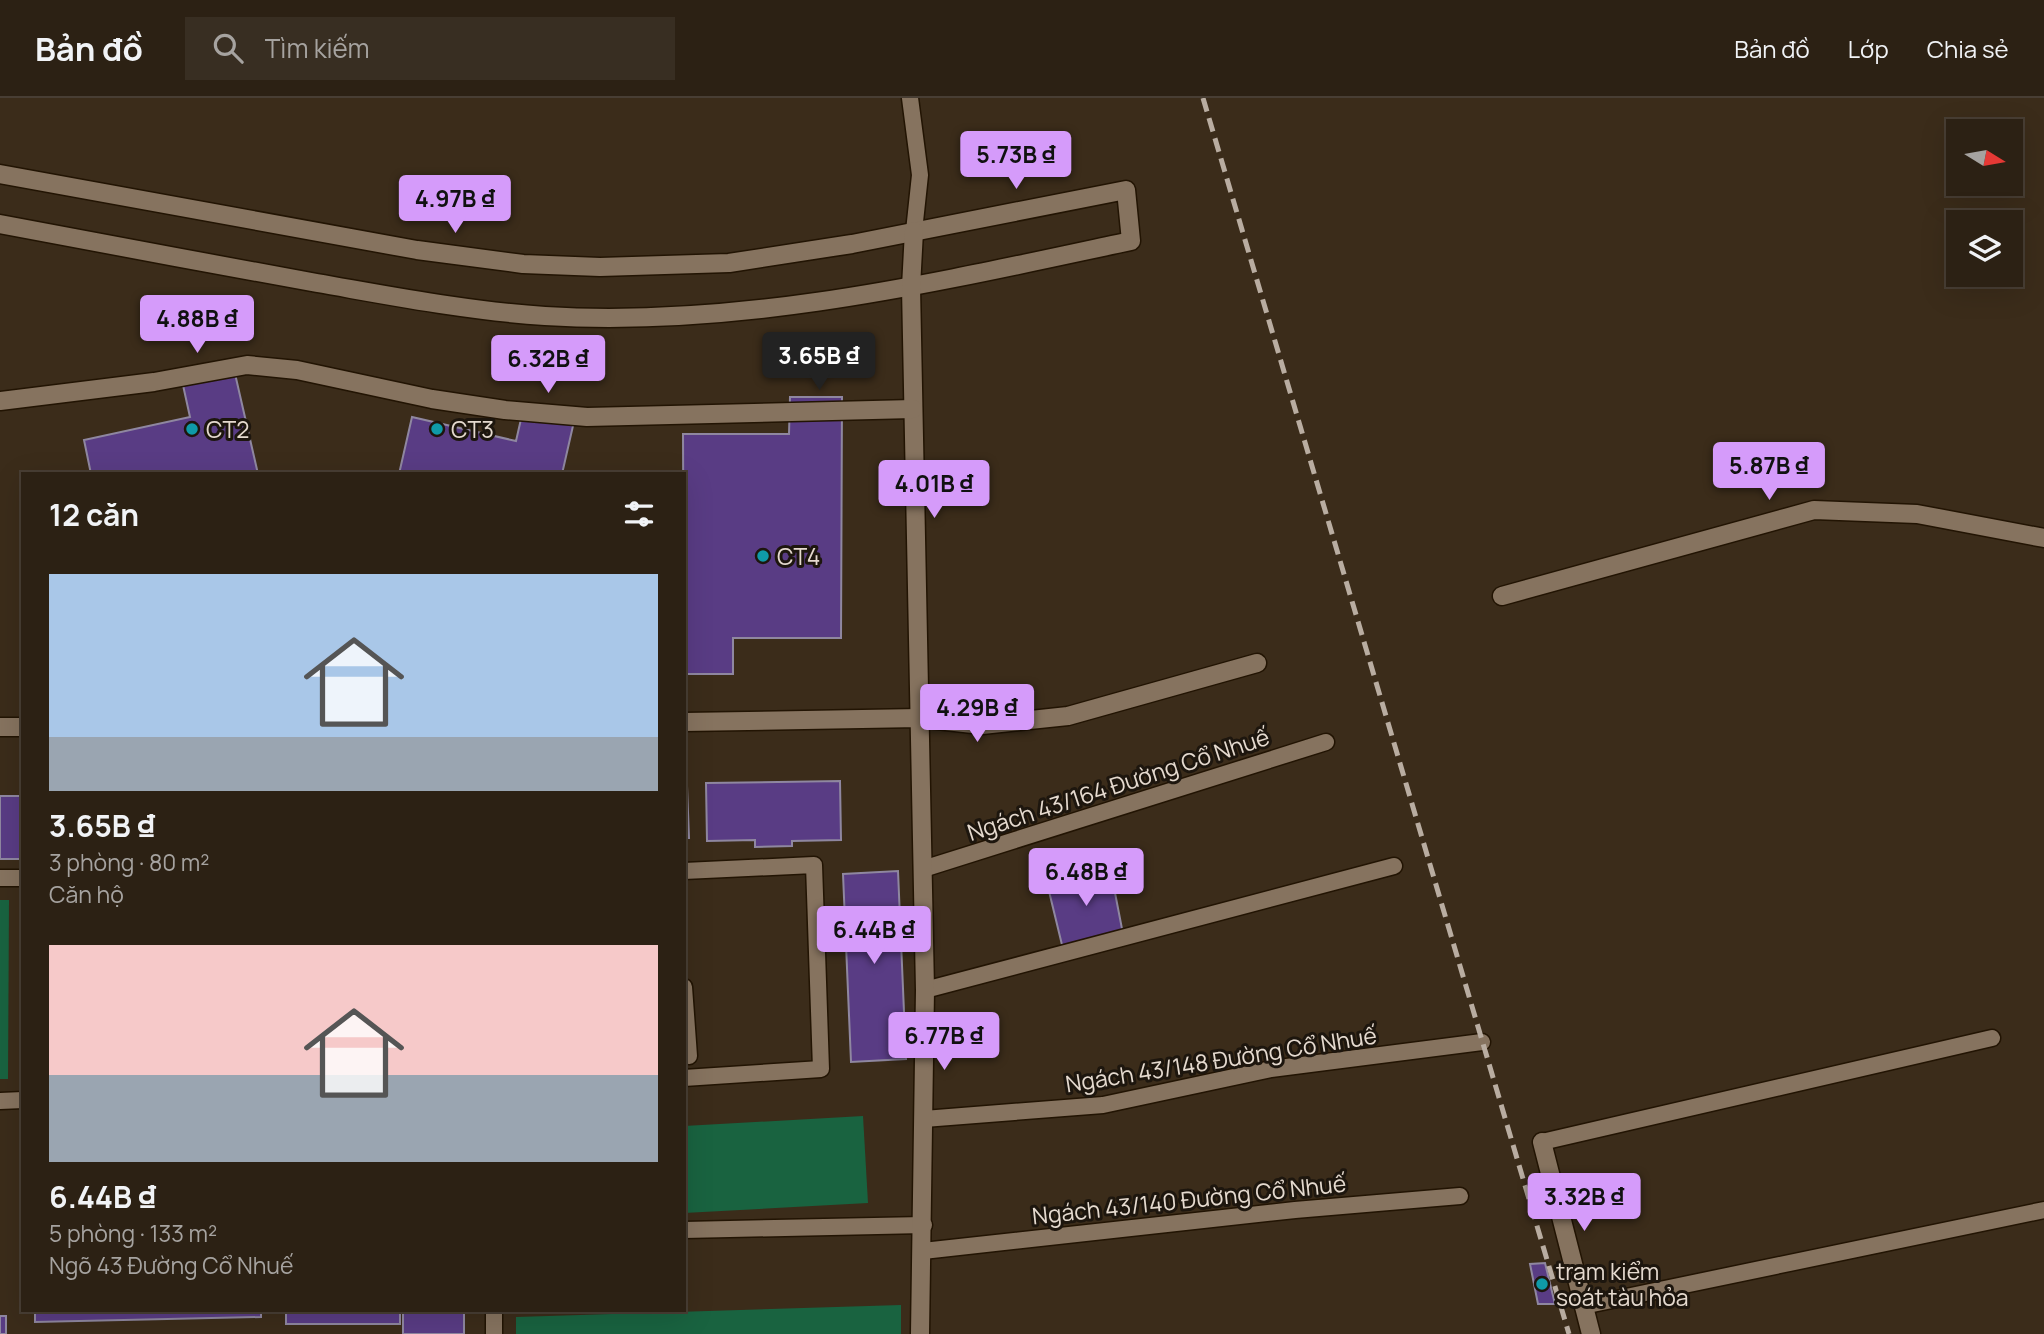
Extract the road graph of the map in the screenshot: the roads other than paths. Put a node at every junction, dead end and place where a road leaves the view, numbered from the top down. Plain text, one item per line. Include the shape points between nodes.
1 (910, 98) edge
2 (0, 174) edge
3 (0, 224) edge
4 (914, 231) junction
5 (911, 288) junction
6 (0, 401) edge
7 (913, 409) junction
8 (2044, 538) edge
9 (1502, 596) dead end
10 (1256, 663) dead end
11 (919, 718) junction
12 (686, 722) edge
13 (0, 727) edge
14 (21, 727) edge
15 (1326, 741) dead end
16 (1394, 866) dead end
17 (923, 869) junction
18 (686, 871) edge
19 (0, 878) edge
20 (21, 878) edge
21 (925, 990) junction
22 (686, 1015) edge
23 (1992, 1038) dead end
24 (1482, 1042) dead end
25 (689, 1056) dead end
26 (686, 1078) edge
27 (21, 1100) edge
28 (0, 1101) edge
29 (924, 1119) junction
30 (1542, 1142) joint
31 (1460, 1196) dead end
32 (2044, 1210) edge
33 (924, 1225) junction
34 (686, 1230) edge
35 (923, 1251) junction
36 (1583, 1306) junction
37 (494, 1312) edge
38 (494, 1334) edge
39 (920, 1334) edge
40 (1591, 1334) edge

1 - 4 lane via 920,175
2 - 4 street via 417,250 523,264 729,264
3 - 5 street via 405,298 545,316 663,316 780,309
4 - 5 street
4 - 5 street via 1126,190 1131,241
5 - 7 street
6 - 7 street via 247,365 297,369 432,399 587,418
7 - 11 street
8 - 9 street via 1917,514 1814,510
10 - 11 street via 1068,716 982,725
11 - 12 street
11 - 17 street
13 - 14 street
15 - 17 lane, Ngách 43/164 Đường Cổ Nhuế
16 - 21 lane
17 - 21 street
18 - 26 lane via 814,865 821,1069
19 - 20 lane
21 - 29 street
22 - 25 lane
23 - 30 lane
24 - 29 lane, Ngách 43/148 Đường Cổ Nhuế via 1271,1069 1103,1105
27 - 28 lane
29 - 33 street
30 - 36 street
31 - 35 lane, Ngách 43/140 Đường Cổ Nhuế
32 - 36 lane
33 - 34 lane
33 - 35 street
35 - 39 street
36 - 40 street
37 - 38 lane

